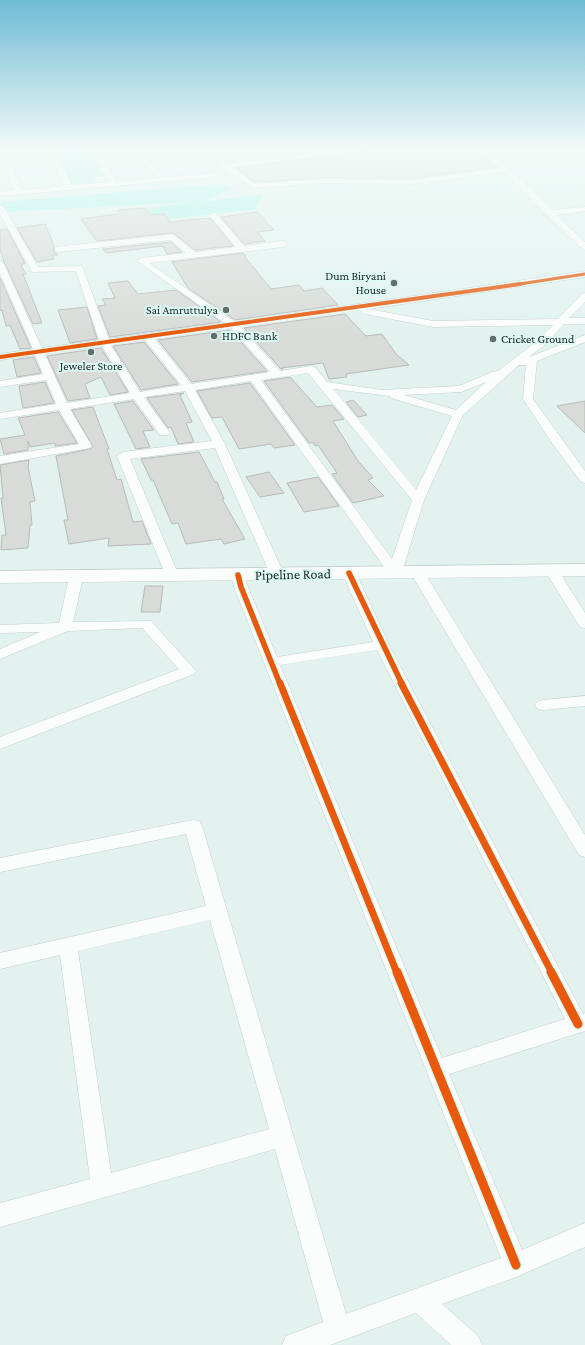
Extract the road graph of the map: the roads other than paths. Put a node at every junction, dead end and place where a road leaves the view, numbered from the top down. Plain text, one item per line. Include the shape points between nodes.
1 (2, 212) edge
2 (560, 212) edge
3 (549, 213) joint
4 (213, 215) dead end
5 (283, 244) dead end
6 (585, 247) edge
7 (58, 249) dead end
8 (242, 249) junction
9 (192, 255) junction
10 (0, 264) edge
11 (585, 274) edge
12 (585, 296) edge
13 (354, 308) junction
14 (561, 321) junction
15 (585, 321) edge
16 (234, 325) junction
17 (148, 337) junction
18 (585, 338) edge
19 (105, 342) junction
20 (39, 352) junction
21 (0, 357) edge
22 (532, 360) junction
23 (504, 371) junction
24 (276, 374) junction
25 (49, 376) junction
26 (254, 378) junction
27 (0, 384) edge
28 (324, 385) junction
29 (189, 388) junction
30 (382, 393) junction
31 (137, 395) junction
32 (63, 407) junction
33 (458, 414) junction
34 (0, 416) edge
35 (164, 433) dead end
36 (218, 444) junction
37 (0, 460) edge
38 (585, 479) edge
39 (418, 500) junction
40 (585, 570) edge
41 (395, 572) junction
42 (417, 572) junction
43 (552, 572) junction
44 (349, 573) junction
45 (276, 574) junction
46 (238, 575) junction
47 (172, 576) junction
48 (0, 577) edge
49 (76, 578) junction
50 (585, 624) edge
51 (64, 627) junction
52 (0, 630) edge
53 (382, 645) junction
54 (0, 654) edge
55 (272, 662) junction
56 (585, 701) edge
57 (544, 705) dead end
58 (0, 743) edge
59 (585, 850) edge
60 (0, 865) edge
61 (217, 911) junction
62 (68, 945) junction
63 (0, 960) edge
64 (582, 1023) edge
65 (437, 1069) junction
66 (282, 1136) junction
67 (102, 1186) junction
68 (0, 1215) edge
69 (585, 1235) edge
70 (516, 1265) junction
71 (420, 1300) junction
72 (338, 1330) junction
73 (301, 1344) edge
74 (469, 1345) edge

1 - 19 street via 35,270 79,268
2 - 3 street
3 - 6 street
4 - 8 street
5 - 8 street
7 - 9 street via 173,237
8 - 9 street
9 - 16 street via 141,261
10 - 20 street
11 - 13 street
12 - 14 street
13 - 14 street via 433,324
13 - 16 street
14 - 15 street
14 - 23 street via 540,344
16 - 17 street
16 - 24 street
17 - 19 street
17 - 29 street
18 - 22 street
19 - 20 street
19 - 31 street
20 - 21 street
20 - 25 street
22 - 23 street
22 - 38 street via 528,399
23 - 30 street via 461,389
23 - 33 street
24 - 26 street
24 - 28 street via 311,369
25 - 27 street
25 - 32 street
26 - 29 street
26 - 41 street
28 - 30 street
28 - 39 street
29 - 31 street
29 - 36 street
30 - 33 street
31 - 32 street
31 - 35 street
32 - 34 street
32 - 37 street via 86,446
33 - 39 street
36 - 45 street
36 - 47 street via 123,456
39 - 41 street
40 - 43 main road, Pipeline Road
41 - 42 main road, Pipeline Road
41 - 44 main road, Pipeline Road
42 - 43 main road, Pipeline Road
42 - 59 street
43 - 50 street
44 - 45 main road, Pipeline Road
44 - 53 street
45 - 46 main road, Pipeline Road
46 - 47 main road, Pipeline Road
46 - 55 street
47 - 49 main road, Pipeline Road
48 - 49 main road, Pipeline Road
49 - 51 street
51 - 52 street
51 - 54 street
51 - 58 street via 146,624 189,671
53 - 55 street
53 - 64 street
55 - 65 street
56 - 57 street
60 - 61 street via 193,826
61 - 62 street
61 - 66 street
62 - 63 street
62 - 67 street
64 - 65 street
65 - 70 street
66 - 67 street
66 - 72 street
67 - 68 street
69 - 70 street
70 - 71 street
71 - 72 street
71 - 74 street
72 - 73 street

